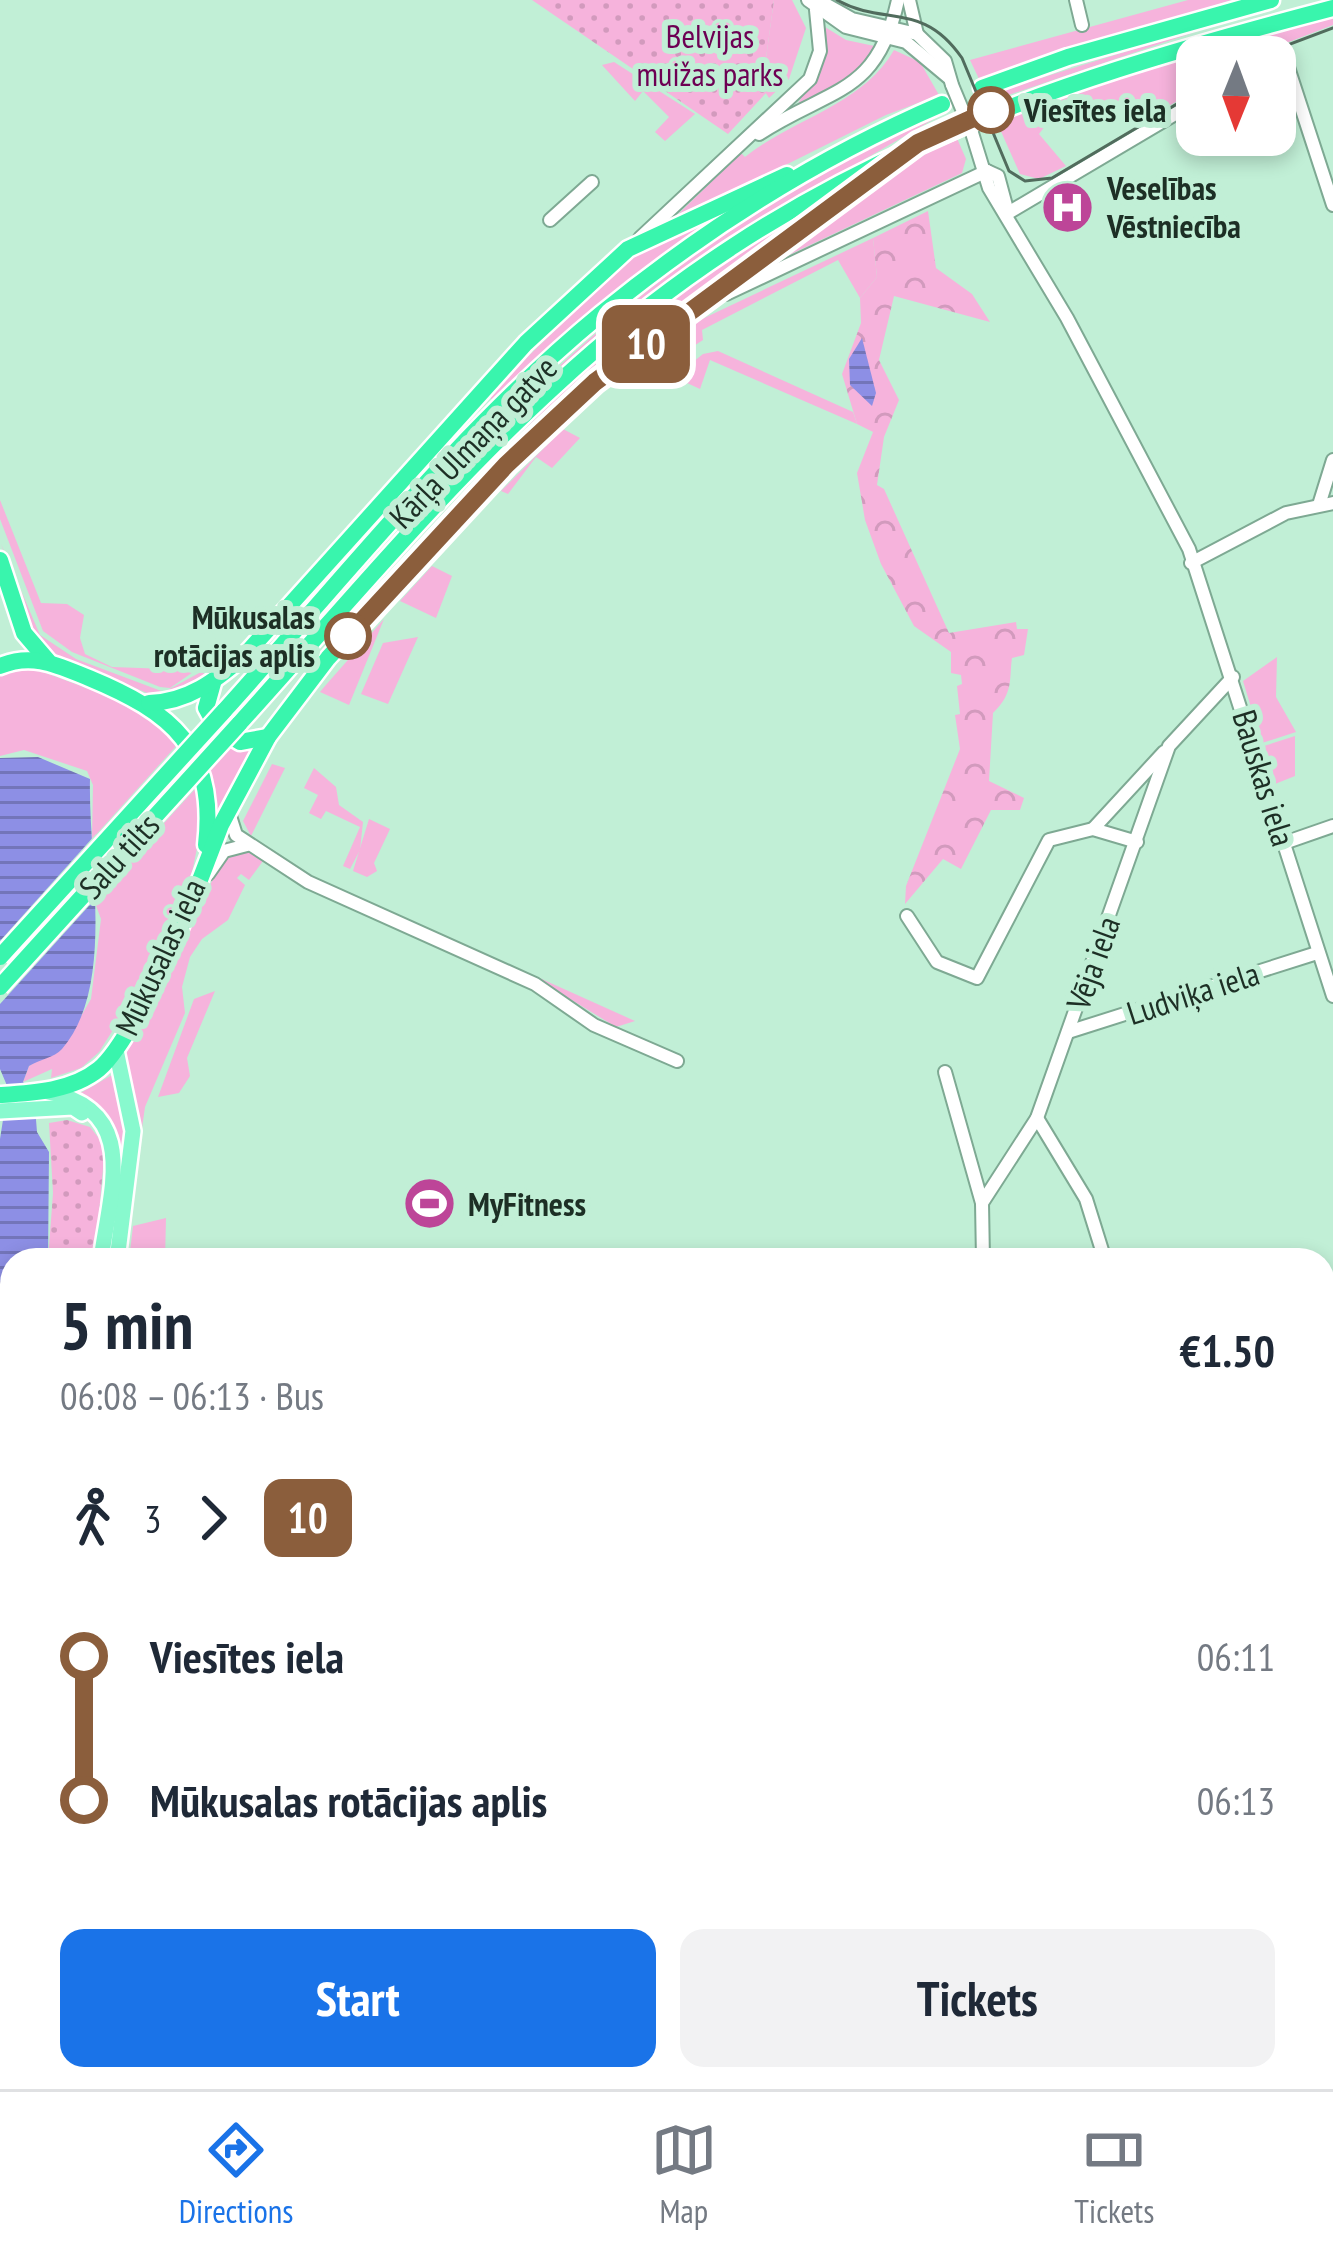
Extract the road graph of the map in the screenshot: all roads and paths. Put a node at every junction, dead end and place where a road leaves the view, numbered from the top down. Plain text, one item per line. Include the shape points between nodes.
1 (898, 0) edge
2 (909, 0) edge
3 (1076, 0) edge
4 (1271, 0) edge
5 (814, 3) edge
6 (1333, 8) edge
7 (1082, 25) dead end
8 (901, 32) junction
9 (950, 81) junction
10 (982, 88) dead end
11 (1296, 102) edge
12 (942, 104) dead end
13 (1176, 113) edge
14 (918, 143) junction
15 (743, 144) junction
16 (818, 164) junction
17 (987, 170) junction
18 (592, 182) dead end
19 (1333, 206) edge
20 (1008, 213) junction
21 (550, 220) dead end
22 (628, 249) junction
23 (678, 321) junction
24 (1333, 460) edge
25 (1326, 504) edge
26 (0, 560) edge
27 (1191, 562) junction
28 (49, 662) junction
29 (0, 666) edge
30 (1233, 677) junction
31 (213, 683) junction
32 (149, 703) junction
33 (224, 710) joint
34 (238, 724) joint
35 (268, 737) junction
36 (1169, 746) junction
37 (230, 809) junction
38 (1333, 826) edge
39 (1094, 829) junction
40 (1137, 842) junction
41 (1284, 843) junction
42 (248, 845) junction
43 (195, 893) junction
44 (907, 916) dead end
45 (1317, 953) junction
46 (0, 957) edge
47 (0, 987) edge
48 (1333, 996) edge
49 (1068, 1032) junction
50 (116, 1049) junction
51 (677, 1061) dead end
52 (945, 1072) dead end
53 (0, 1095) edge
54 (46, 1099) junction
55 (0, 1111) edge
56 (1037, 1118) junction
57 (982, 1203) junction
58 (102, 1248) edge
59 (118, 1248) edge
60 (983, 1248) edge
61 (1102, 1248) edge

1 - 8 street
2 - 8 street
3 - 7 street
4 - 10 highway
5 - 8 street, Bauskas iela via 846,27
5 - 15 street via 820,51 810,79
6 - 14 highway, Kārļa Ulmaņa gatve via 1098,73
8 - 9 street, Bauskas iela
8 - 9 street, Bauskas iela via 945,61
8 - 15 street via 855,82
9 - 17 street, Bauskas iela, bridge
11 - 19 street
12 - 16 highway, Kārļa Ulmaņa gatve
13 - 20 street
14 - 23 highway
14 - 34 highway, Kārļa Ulmaņa gatve via 761,227 615,333 499,440
15 - 22 street
16 - 22 highway
16 - 33 highway, Kārļa Ulmaņa gatve via 688,247 542,367
17 - 20 street, Bauskas iela via 988,188
17 - 23 street
18 - 21 street
20 - 27 street, Bauskas iela
22 - 31 highway via 526,343
23 - 35 highway via 595,382 506,465 328,658
24 - 25 street
25 - 27 street via 1286,513
26 - 28 highway via 24,634
27 - 30 street, Bauskas iela
28 - 29 highway, Mūkusalas iela
28 - 32 highway, Mūkusalas iela
30 - 36 street, Vēja iela
30 - 41 street, Bauskas iela
31 - 32 highway
31 - 35 highway via 206,708 217,728 240,742
32 - 43 highway, Mūkusalas iela via 202,776 208,824
33 - 46 highway, Salu tilts, bridge
34 - 47 highway, Salu tilts, bridge
35 - 37 highway
36 - 39 street
36 - 40 street, Vēja iela
37 - 42 street via 229,826
37 - 43 highway
38 - 41 street
39 - 40 street
39 - 44 street via 1049,840 977,978 938,962
40 - 49 street, Vēja iela
41 - 45 street, Bauskas iela
42 - 43 street via 224,851
42 - 51 street via 308,882 535,984 594,1025
43 - 50 highway, Mūkusalas iela
45 - 48 street, Bauskas iela
45 - 49 street, Ludviķa iela
49 - 56 street, Vēja iela
50 - 54 highway, Mūkusalas iela via 98,1070
50 - 59 main road, Mūkusalas iela via 133,1131
52 - 57 street
53 - 54 highway, Mūkusalas iela
54 - 55 main road, Mūkusalas iela
54 - 58 main road, Mūkusalas iela via 77,1098 94,1109 112,1146
56 - 57 street, Vēja iela
56 - 61 street via 1085,1199
57 - 60 street

